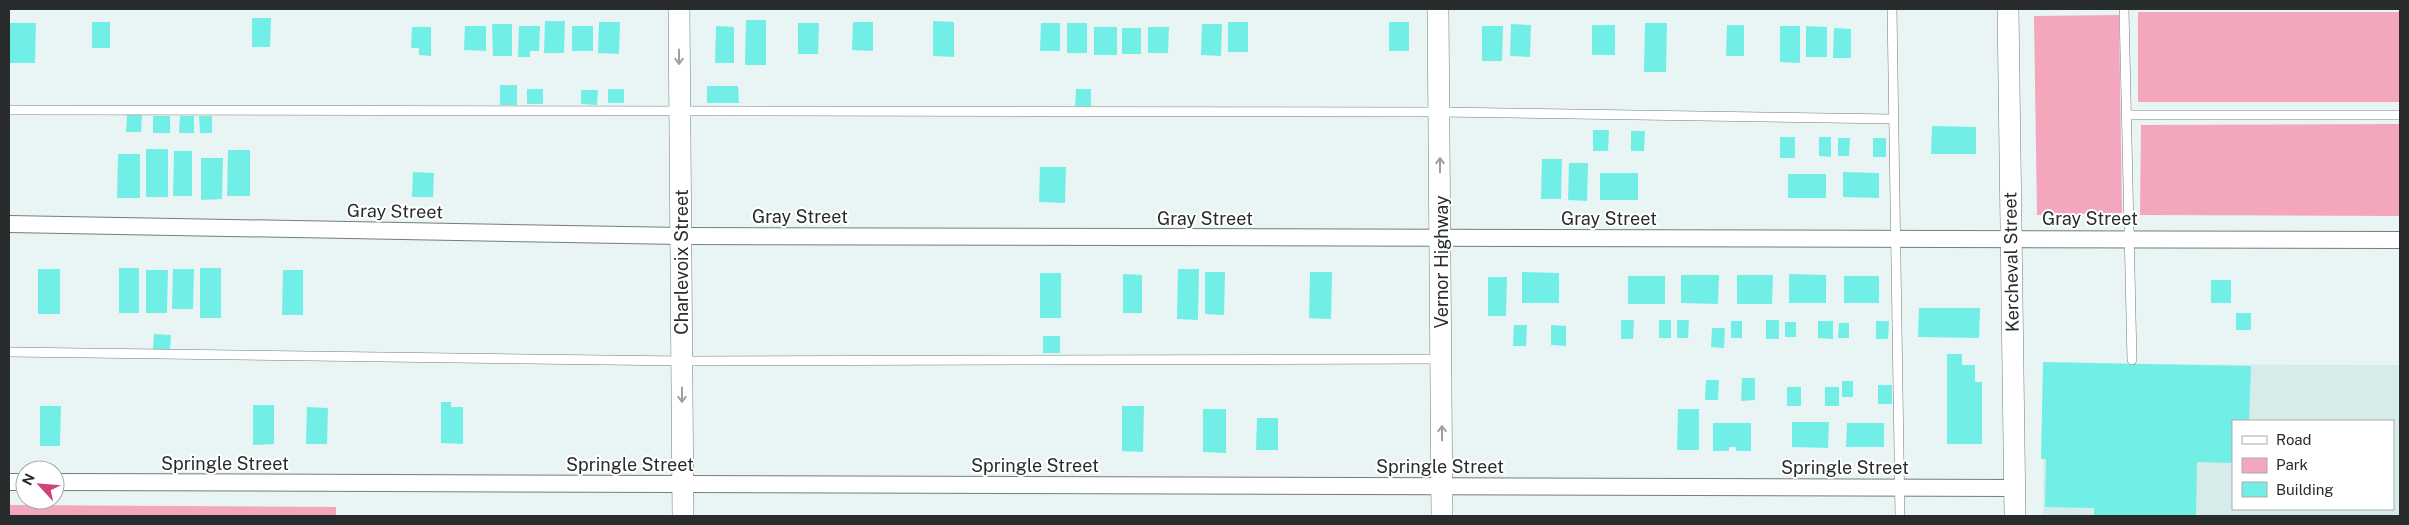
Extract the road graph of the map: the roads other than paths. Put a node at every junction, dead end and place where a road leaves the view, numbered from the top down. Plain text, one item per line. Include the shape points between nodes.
1 (679, 9) edge
2 (1438, 9) edge
3 (1892, 9) edge
4 (2008, 9) edge
5 (2124, 9) edge
6 (9, 110) edge
7 (680, 111) junction
8 (1440, 112) junction
9 (2126, 115) junction
10 (2400, 115) edge
11 (1893, 119) junction
12 (9, 224) edge
13 (682, 236) junction
14 (1896, 238) junction
15 (2011, 238) junction
16 (1440, 239) junction
17 (2129, 239) junction
18 (2400, 240) edge
19 (9, 352) edge
20 (1441, 359) junction
21 (2132, 360) dead end
22 (682, 361) junction
23 (65, 482) edge
24 (683, 484) junction
25 (1442, 486) junction
26 (1900, 488) junction
27 (2014, 488) junction
28 (683, 516) edge
29 (1442, 516) edge
30 (1900, 516) edge
31 (2015, 516) edge

1 -> 7 street, Charlevoix Street
2 - 8 street, Vernor Highway
3 - 11 lane
4 - 15 street, Kercheval Street
5 - 9 lane
6 - 7 lane
7 - 8 lane
7 - 13 street, Charlevoix Street
8 - 11 lane
16 -> 8 street, Vernor Highway
9 - 10 lane
9 - 17 lane
11 - 14 lane
12 - 13 street, Gray Street
13 - 16 street, Gray Street
13 - 22 street, Charlevoix Street
14 - 15 street, Gray Street
14 - 16 street, Gray Street
14 - 26 lane
15 - 17 street, Gray Street
15 - 27 street, Kercheval Street
16 - 20 street, Vernor Highway
17 - 18 street, Gray Street
17 - 21 lane
19 - 22 lane
20 - 22 lane
25 -> 20 street, Vernor Highway
22 -> 24 street, Charlevoix Street
23 - 24 street, Springle Street
24 - 25 street, Springle Street
24 - 28 street, Charlevoix Street
25 - 26 street, Springle Street
25 - 29 street, Vernor Highway
26 - 27 street, Springle Street
26 - 30 lane
27 - 31 street, Kercheval Street

